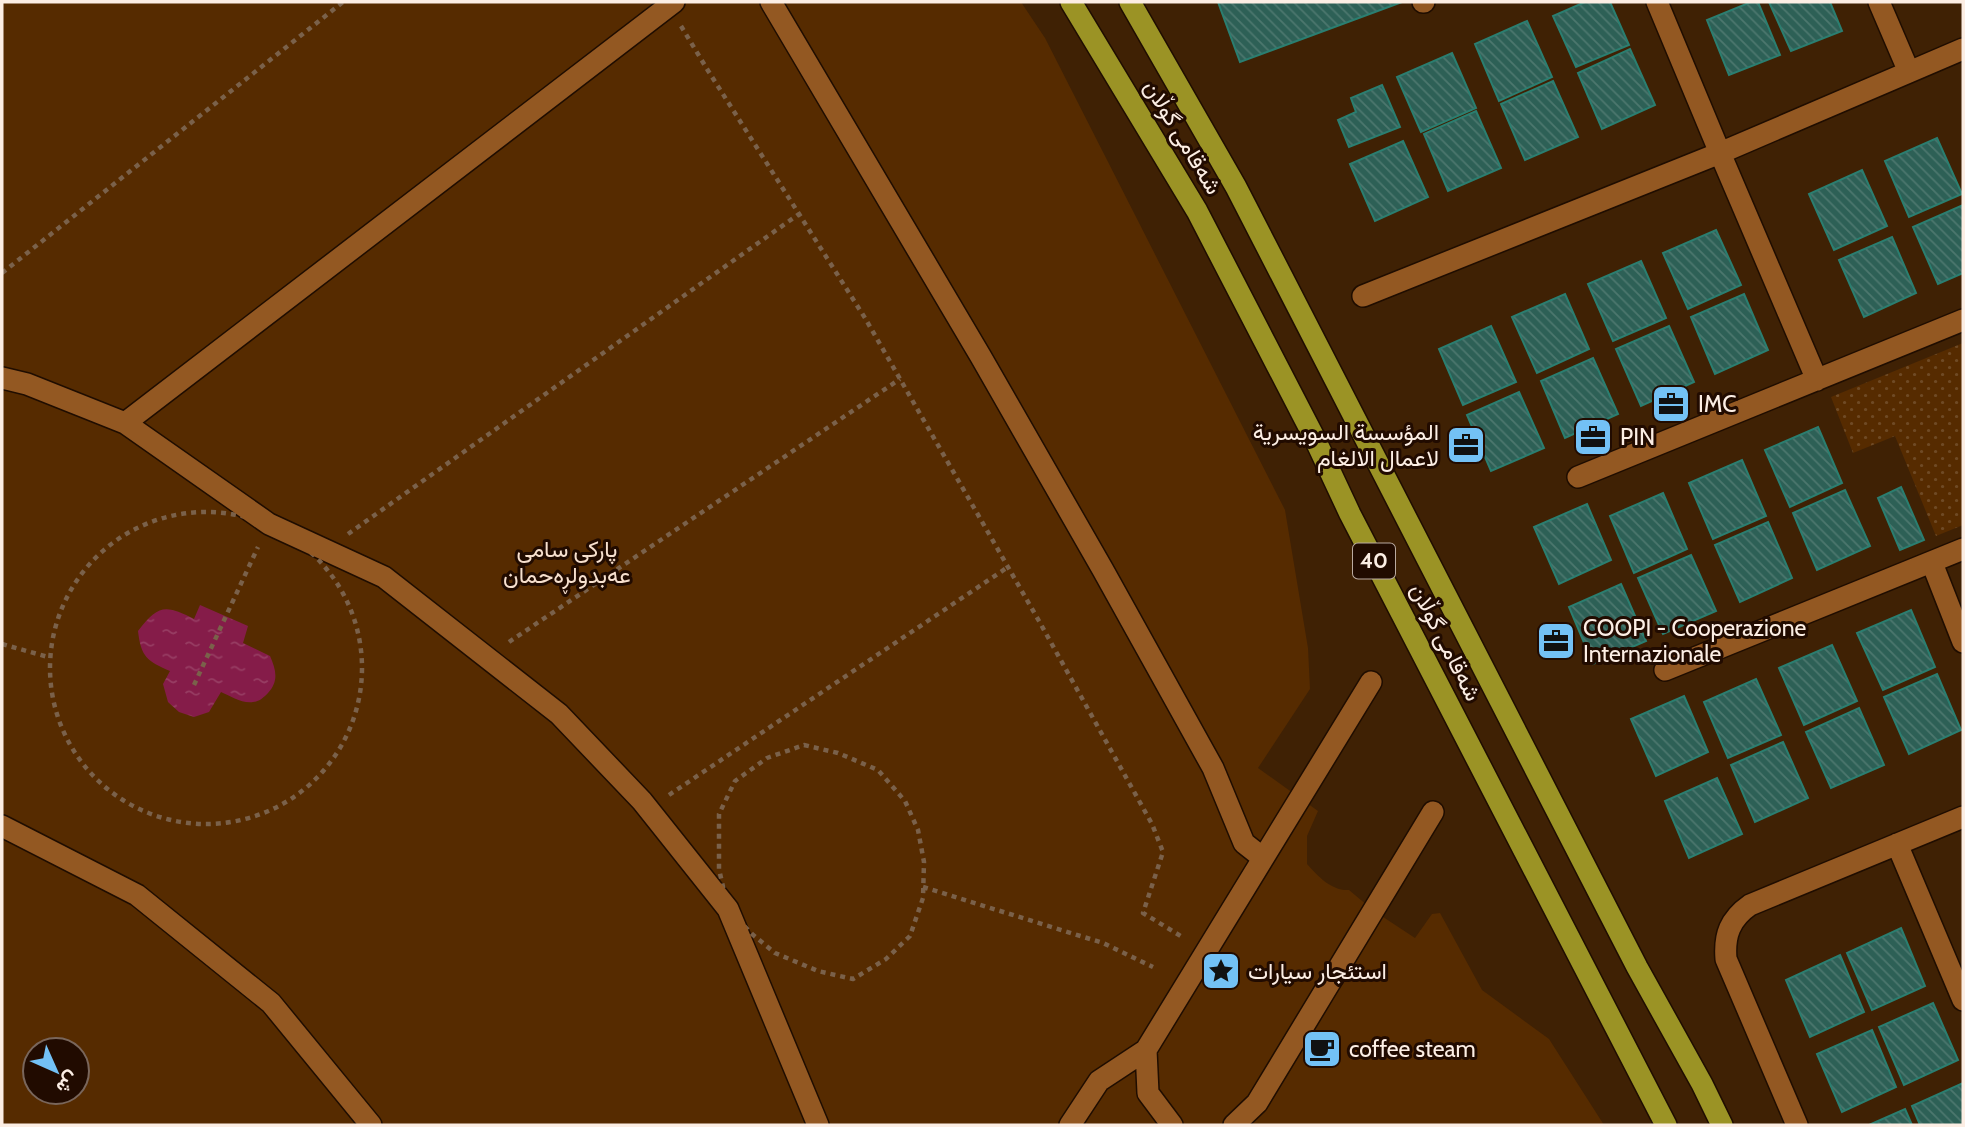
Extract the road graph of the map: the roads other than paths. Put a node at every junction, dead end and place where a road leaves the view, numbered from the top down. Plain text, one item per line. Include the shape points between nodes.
1 (771, 2) edge
2 (1071, 2) edge
3 (1130, 2) edge
4 (1657, 2) edge
5 (1879, 2) edge
6 (672, 4) edge
7 (1963, 49) edge
8 (1909, 72) junction
9 (1720, 153) junction
10 (1363, 296) dead end
11 (1963, 320) edge
12 (2, 378) edge
13 (1817, 380) junction
14 (125, 423) junction
15 (1578, 477) dead end
16 (1963, 549) edge
17 (1932, 563) junction
18 (1963, 642) edge
19 (1664, 670) dead end
20 (1371, 682) dead end
21 (1433, 812) dead end
22 (1963, 817) edge
23 (2, 826) edge
24 (1897, 844) junction
25 (1263, 858) junction
26 (1963, 1000) edge
27 (1146, 1050) junction
28 (371, 1125) edge
29 (818, 1125) edge
30 (1070, 1125) edge
31 (1172, 1125) edge
32 (1234, 1125) edge
33 (1666, 1125) edge
34 (1722, 1125) edge
35 (1797, 1125) edge

1 - 25 street via 1103,570 1213,768 1244,844
2 - 33 main road, شەقامی گوڵان / 40 via 1197,211
3 - 34 main road, شەقامی گوڵان / 40 via 1236,187
4 - 9 street
5 - 8 street
6 - 14 street
7 - 8 street
8 - 9 street
9 - 10 street
9 - 13 street
11 - 13 street
12 - 14 street
13 - 15 street
14 - 29 street via 269,524 384,578 559,714 648,808 728,909
16 - 17 street
17 - 18 street
17 - 19 street
20 - 25 street
21 - 32 street via 1257,1103
22 - 24 street
23 - 28 street via 137,895 261,994
24 - 26 street
24 - 35 street via 1750,905 1732,922 1727,934 1726,959
25 - 27 street
27 - 30 street via 1099,1081
27 - 31 street via 1147,1093

